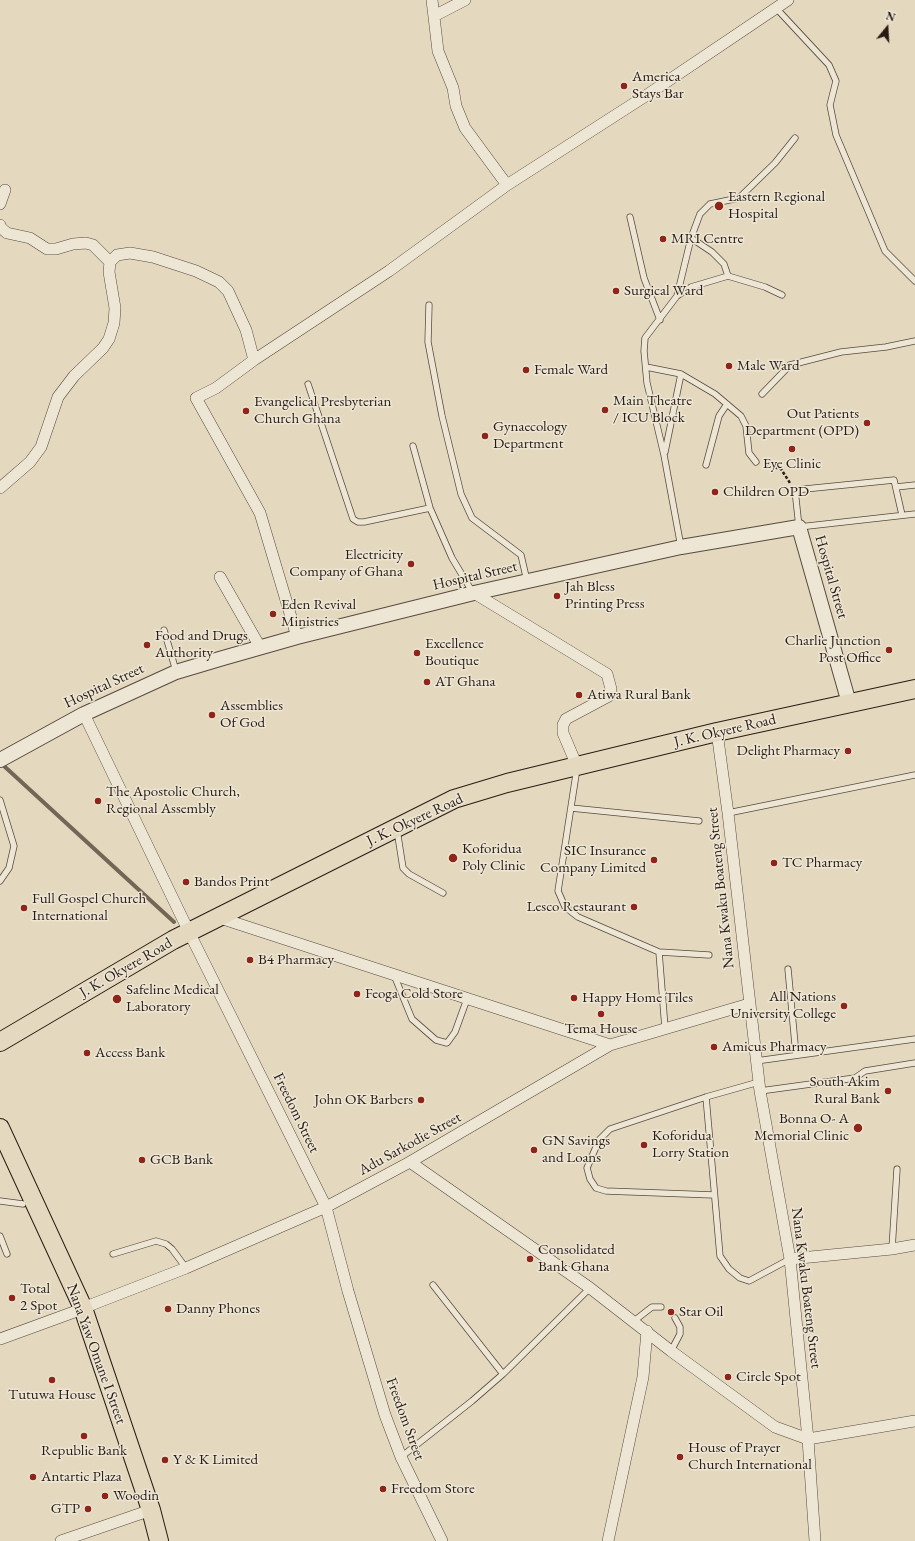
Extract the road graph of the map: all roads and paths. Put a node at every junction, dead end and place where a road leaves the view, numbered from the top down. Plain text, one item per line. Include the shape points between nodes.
1 (432, 0) edge
2 (465, 0) edge
3 (788, 0) edge
4 (776, 8) junction
5 (434, 16) junction
6 (795, 138) dead end
7 (507, 185) junction
8 (5, 190) dead end
9 (0, 204) edge
10 (630, 217) dead end
11 (0, 225) edge
12 (692, 238) junction
13 (110, 262) junction
14 (728, 276) junction
15 (915, 282) edge
16 (782, 295) dead end
17 (678, 296) junction
18 (429, 305) dead end
19 (660, 320) junction
20 (915, 341) edge
21 (254, 360) junction
22 (646, 367) junction
23 (681, 374) junction
24 (308, 384) dead end
25 (762, 394) dead end
26 (727, 404) junction
27 (414, 446) dead end
28 (664, 455) junction
29 (756, 462) joint
30 (706, 465) dead end
31 (915, 485) edge
32 (896, 487) junction
33 (0, 488) edge
34 (795, 490) junction
35 (430, 508) junction
36 (915, 514) edge
37 (902, 515) junction
38 (800, 527) junction
39 (681, 547) junction
40 (220, 577) dead end
41 (527, 582) junction
42 (474, 593) junction
43 (164, 630) dead end
44 (297, 637) junction
45 (260, 647) junction
46 (176, 672) junction
47 (915, 689) edge
48 (849, 703) junction
49 (84, 714) junction
50 (717, 732) junction
51 (2, 759) edge
52 (577, 766) junction
53 (915, 775) edge
54 (0, 800) edge
55 (571, 808) junction
56 (728, 813) junction
57 (699, 821) dead end
58 (397, 828) junction
59 (0, 881) edge
60 (443, 893) dead end
61 (217, 917) junction
62 (189, 932) junction
63 (659, 952) junction
64 (709, 955) dead end
65 (788, 969) dead end
66 (394, 975) junction
67 (467, 999) junction
68 (749, 1004) junction
69 (665, 1028) junction
70 (915, 1039) edge
71 (0, 1042) edge
72 (610, 1045) junction
73 (796, 1055) junction
74 (756, 1061) junction
75 (915, 1062) edge
76 (760, 1086) junction
77 (706, 1097) junction
78 (0, 1128) edge
79 (0, 1152) edge
80 (410, 1162) junction
81 (897, 1169) dead end
82 (714, 1195) junction
83 (0, 1201) edge
84 (23, 1204) junction
85 (326, 1207) junction
86 (0, 1236) edge
87 (915, 1244) edge
88 (892, 1249) junction
89 (6, 1254) dead end
90 (113, 1254) dead end
91 (790, 1259) junction
92 (186, 1268) junction
93 (433, 1285) dead end
94 (590, 1288) junction
95 (661, 1307) dead end
96 (78, 1310) junction
97 (675, 1318) dead end
98 (634, 1321) junction
99 (647, 1331) junction
100 (0, 1339) edge
101 (670, 1351) junction
102 (503, 1374) junction
103 (915, 1422) edge
104 (808, 1439) junction
105 (400, 1457) junction
106 (146, 1512) junction
107 (61, 1541) edge
108 (149, 1541) edge
109 (159, 1541) edge
110 (442, 1541) edge
111 (608, 1541) edge
112 (815, 1541) edge

1 - 5 street
2 - 5 street
3 - 4 street
4 - 7 street
4 - 15 lane via 829,65 836,81 830,105 836,135 885,251
5 - 7 street via 438,50 465,128
6 - 12 lane via 739,198 710,204 700,214
7 - 21 street via 389,271
8 - 9 street
10 - 19 lane via 644,278
11 - 13 street via 7,233 30,238 47,249 73,244 93,245
12 - 14 lane via 724,264
12 - 17 lane
13 - 21 street via 117,255 153,257 219,282 228,291 246,330
13 - 33 street via 109,272 116,308 109,339 58,397 41,448 30,462
14 - 16 lane
14 - 17 lane via 691,287
17 - 19 lane
18 - 41 lane via 428,342 442,416 461,494 472,518 520,555
19 - 22 lane via 645,338
20 - 25 lane via 841,352 790,365
21 - 44 street via 216,388 196,398 260,513
22 - 23 lane
22 - 28 lane via 647,383
23 - 26 lane
23 - 28 lane
24 - 35 lane via 353,519 364,522
26 - 29 lane via 741,416 746,426 749,453
26 - 30 lane via 719,416
27 - 35 lane
28 - 39 lane
29 - 34 path via 781,470
31 - 32 lane
32 - 34 lane via 894,480
32 - 37 lane
34 - 38 lane
35 - 42 lane via 452,558
36 - 37 lane
37 - 38 lane
38 - 39 street, Hospital Street
38 - 48 street, Hospital Street
39 - 41 street, Hospital Street
40 - 45 street
41 - 42 street, Hospital Street
42 - 44 street, Hospital Street
42 - 52 street via 607,674 612,689 609,696 566,719 563,725 563,733
43 - 46 lane
44 - 45 street, Hospital Street
45 - 46 street, Hospital Street
46 - 49 street, Hospital Street
47 - 48 main road, J. K. Okyere Road
48 - 50 main road, J. K. Okyere Road
49 - 51 street, Hospital Street
49 - 62 street, Freedom Street
50 - 52 main road, J. K. Okyere Road
50 - 56 street, Nana Kwaku Boateng Street
52 - 55 lane
52 - 58 main road, J. K. Okyere Road via 454,799
53 - 56 lane
54 - 59 lane via 14,846 9,868
55 - 57 lane
55 - 63 lane via 558,891 565,907 578,917
56 - 68 street, Nana Kwaku Boateng Street
58 - 60 lane via 403,868
58 - 61 main road, J. K. Okyere Road
61 - 62 main road, J. K. Okyere Road
61 - 66 street
62 - 71 main road, J. K. Okyere Road
62 - 85 street, Freedom Street
63 - 64 lane
63 - 69 lane
65 - 73 lane
66 - 67 street
66 - 67 lane via 412,1019 436,1040 447,1042 455,1032
67 - 72 street
68 - 69 street, Adu Sarkodie Street
68 - 74 street, Nana Kwaku Boateng Street
69 - 72 street, Adu Sarkodie Street
70 - 73 lane
72 - 80 street, Adu Sarkodie Street
73 - 74 lane
74 - 76 street, Nana Kwaku Boateng Street
75 - 76 lane via 865,1071 855,1078
76 - 77 lane
76 - 91 street, Nana Kwaku Boateng Street
77 - 82 lane
77 - 82 lane via 610,1129 599,1140 587,1168 596,1188 606,1191
78 - 96 main road, Nana Yaw Omane I Street
79 - 84 main road, Nana Yaw Omane I Street
80 - 85 street, Adu Sarkodie Street
80 - 94 street
81 - 88 lane
82 - 91 lane via 720,1256 729,1269 740,1278 749,1281
83 - 84 lane
84 - 96 main road, Nana Yaw Omane I Street
85 - 92 street, Adu Sarkodie Street
85 - 105 street, Freedom Street via 348,1291
86 - 89 lane
87 - 88 street
88 - 91 street
90 - 92 lane via 156,1241 172,1249
91 - 104 street, Nana Kwaku Boateng Street
92 - 96 street, Adu Sarkodie Street
93 - 102 lane
94 - 98 street
94 - 102 lane
95 - 98 lane via 652,1307
96 - 100 street, Adu Sarkodie Street
96 - 106 main road, Nana Yaw Omane I Street
97 - 101 lane via 680,1327 680,1334
98 - 99 street
99 - 101 street
99 - 111 street via 643,1377
101 - 104 street via 764,1421
102 - 105 lane
103 - 104 street
104 - 112 street, Nana Kwaku Boateng Street
105 - 110 street, Freedom Street
106 - 107 street
106 - 108 main road, Nana Yaw Omane I Street
106 - 109 main road, Nana Yaw Omane I Street

